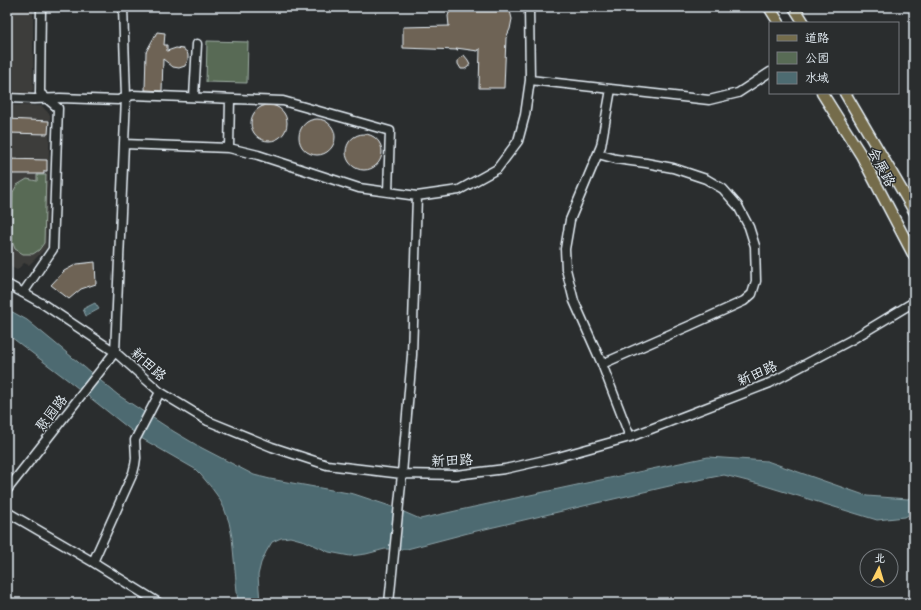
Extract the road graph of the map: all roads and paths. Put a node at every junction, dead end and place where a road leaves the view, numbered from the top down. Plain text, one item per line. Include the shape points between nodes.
1 (41, 7) edge
2 (123, 7) edge
3 (529, 7) edge
4 (769, 7) edge
5 (794, 7) edge
6 (778, 22) edge
7 (803, 22) edge
8 (197, 44) dead end
9 (769, 73) edge
10 (530, 80) junction
11 (611, 89) junction
12 (823, 94) edge
13 (846, 94) edge
14 (126, 97) junction
15 (7, 98) edge
16 (194, 98) junction
17 (47, 99) junction
18 (230, 99) junction
19 (124, 144) junction
20 (229, 148) junction
21 (598, 154) junction
22 (388, 192) junction
23 (417, 196) junction
24 (914, 211) edge
25 (914, 256) edge
26 (7, 284) edge
27 (23, 293) junction
28 (914, 302) edge
29 (115, 352) junction
30 (602, 364) junction
31 (160, 392) junction
32 (630, 437) junction
33 (402, 474) junction
34 (7, 490) edge
35 (7, 512) edge
36 (93, 562) junction
37 (158, 603) edge
38 (388, 603) edge

1 - 17 street via 40,93
2 - 14 street
3 - 10 street
4 - 6 main road
5 - 7 main road
8 - 16 street
9 - 11 street via 738,93 709,100
10 - 11 street
10 - 23 street via 518,140 497,169 459,190
11 - 21 street
12 - 25 main road, 会展路 via 861,155
13 - 24 main road, 会展路
14 - 16 street via 134,95
14 - 17 street via 118,100
14 - 19 street
15 - 17 street
16 - 18 street
17 - 27 street via 58,108 53,249
18 - 20 street
18 - 22 street via 283,101 390,131
19 - 20 street
19 - 29 street
20 - 22 street via 359,188
21 - 30 street via 570,220 565,249 566,269 574,301
21 - 30 street via 673,168 706,179 724,189 738,206 756,246 756,281 752,294 690,326
22 - 23 street
23 - 33 street via 412,355
26 - 27 street, 新田路
27 - 29 street, 新田路
28 - 32 street, 新田路 via 852,340 770,383
29 - 31 street, 新田路
29 - 34 street, 聚园路
30 - 32 street
31 - 33 street, 新田路 via 208,421 272,447 327,465
31 - 36 street via 137,437 133,473
32 - 33 street, 新田路 via 505,469 456,475
33 - 38 street
35 - 36 street
36 - 37 street

